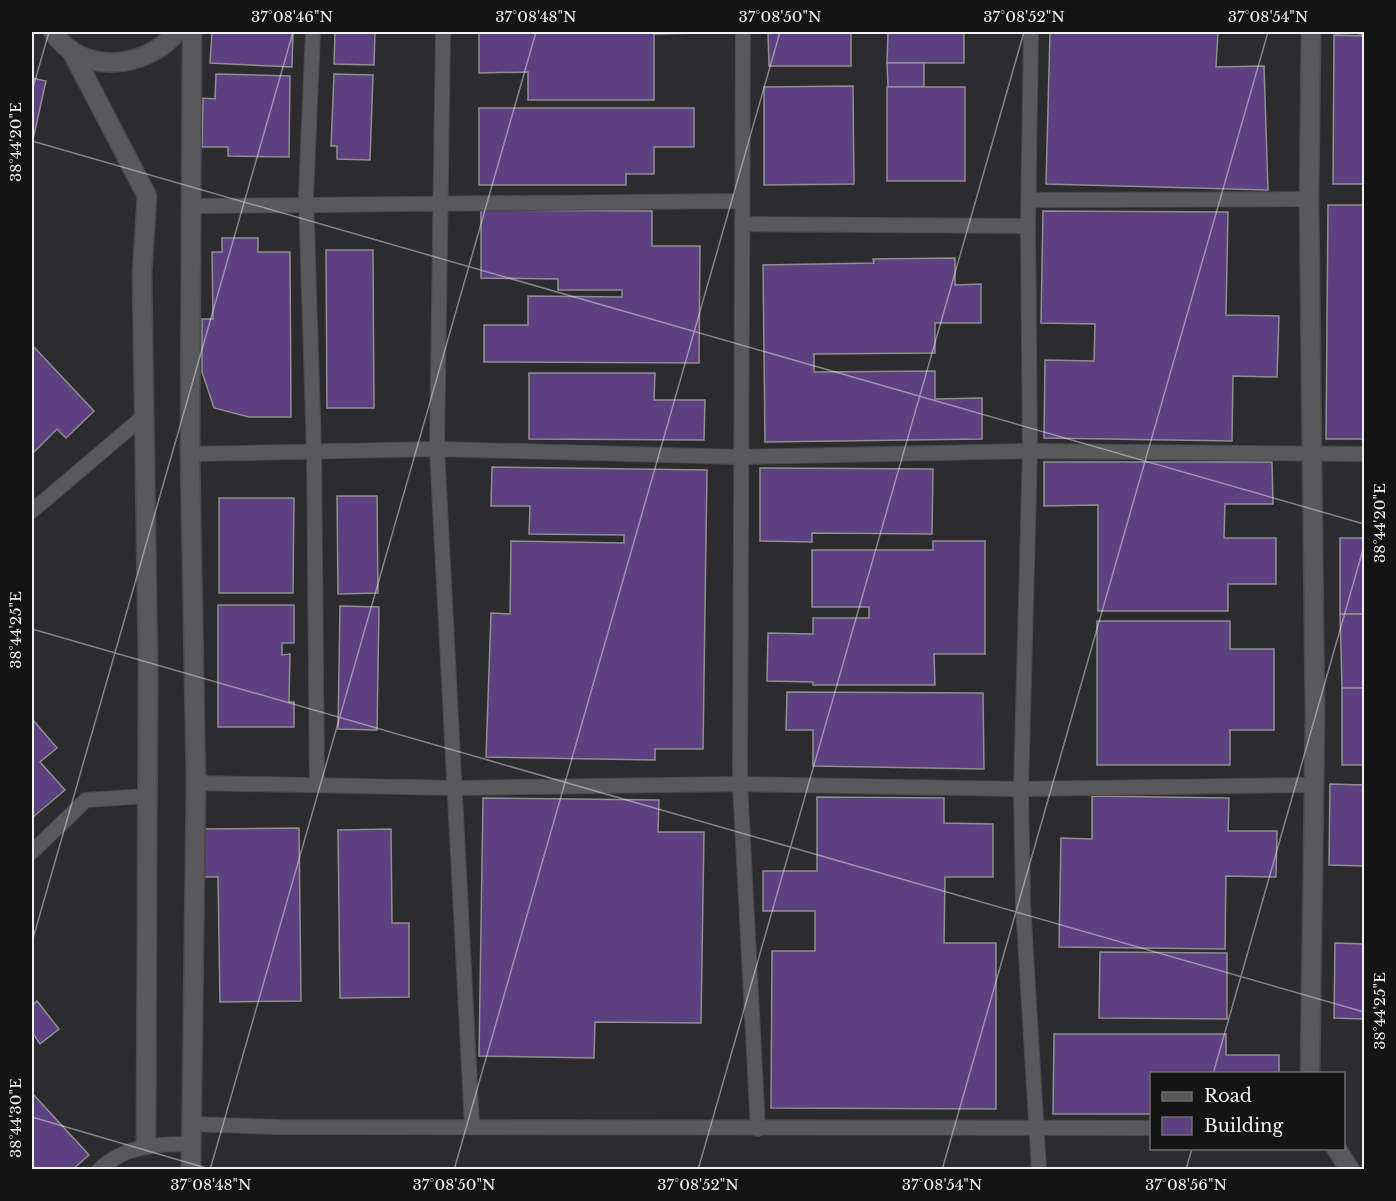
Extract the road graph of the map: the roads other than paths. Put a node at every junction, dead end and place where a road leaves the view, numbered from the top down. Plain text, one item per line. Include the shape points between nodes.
1 (53, 32) edge
2 (177, 32) edge
3 (192, 32) edge
4 (313, 32) edge
5 (443, 32) edge
6 (743, 32) edge
7 (1030, 32) edge
8 (1311, 32) edge
9 (71, 50) junction
10 (1309, 199) junction
11 (1029, 200) junction
12 (742, 201) junction
13 (442, 203) junction
14 (192, 206) junction
15 (306, 207) junction
16 (742, 224) junction
17 (1028, 226) junction
18 (144, 416) junction
19 (437, 448) junction
20 (314, 451) junction
21 (1030, 451) junction
22 (1312, 453) junction
23 (190, 454) junction
24 (1365, 454) edge
25 (741, 456) junction
26 (32, 511) edge
27 (196, 783) junction
28 (317, 783) junction
29 (740, 784) junction
30 (1313, 785) junction
31 (455, 788) junction
32 (1022, 789) junction
33 (147, 796) junction
34 (32, 852) edge
35 (1310, 1072) edge
36 (191, 1124) junction
37 (472, 1125) junction
38 (1036, 1128) junction
39 (1150, 1128) edge
40 (758, 1129) junction
41 (191, 1144) junction
42 (146, 1145) junction
43 (1337, 1150) edge
44 (99, 1170) edge
45 (191, 1170) edge
46 (1039, 1170) edge
47 (1350, 1170) edge

1 - 9 street
2 - 9 street via 167,44 145,58 120,63 94,61
3 - 14 street
4 - 15 lane
5 - 13 lane
6 - 12 lane
7 - 11 lane
8 - 10 street
9 - 18 street via 147,196 142,273
10 - 11 lane
10 - 22 street
11 - 17 lane
12 - 13 lane
12 - 16 lane
13 - 15 lane
13 - 19 lane
14 - 15 lane
14 - 23 street
15 - 20 lane
16 - 17 lane
16 - 25 lane
17 - 21 lane
18 - 26 lane
18 - 33 street
19 - 20 lane
19 - 25 lane
19 - 31 lane
20 - 23 lane
20 - 28 lane
21 - 22 lane
21 - 25 lane
21 - 32 lane
22 - 24 lane
22 - 30 street
23 - 27 street
25 - 29 lane
27 - 28 lane
27 - 36 street
28 - 31 lane
29 - 31 lane
29 - 32 lane
29 - 40 lane
30 - 32 lane
30 - 35 street
31 - 37 lane
32 - 38 lane via 1023,904
33 - 34 lane via 86,800
33 - 42 street
36 - 37 lane
36 - 41 street
37 - 40 lane
38 - 39 lane
38 - 40 lane
38 - 46 lane
41 - 42 lane
41 - 45 street
42 - 44 lane via 106,1162
43 - 47 street

